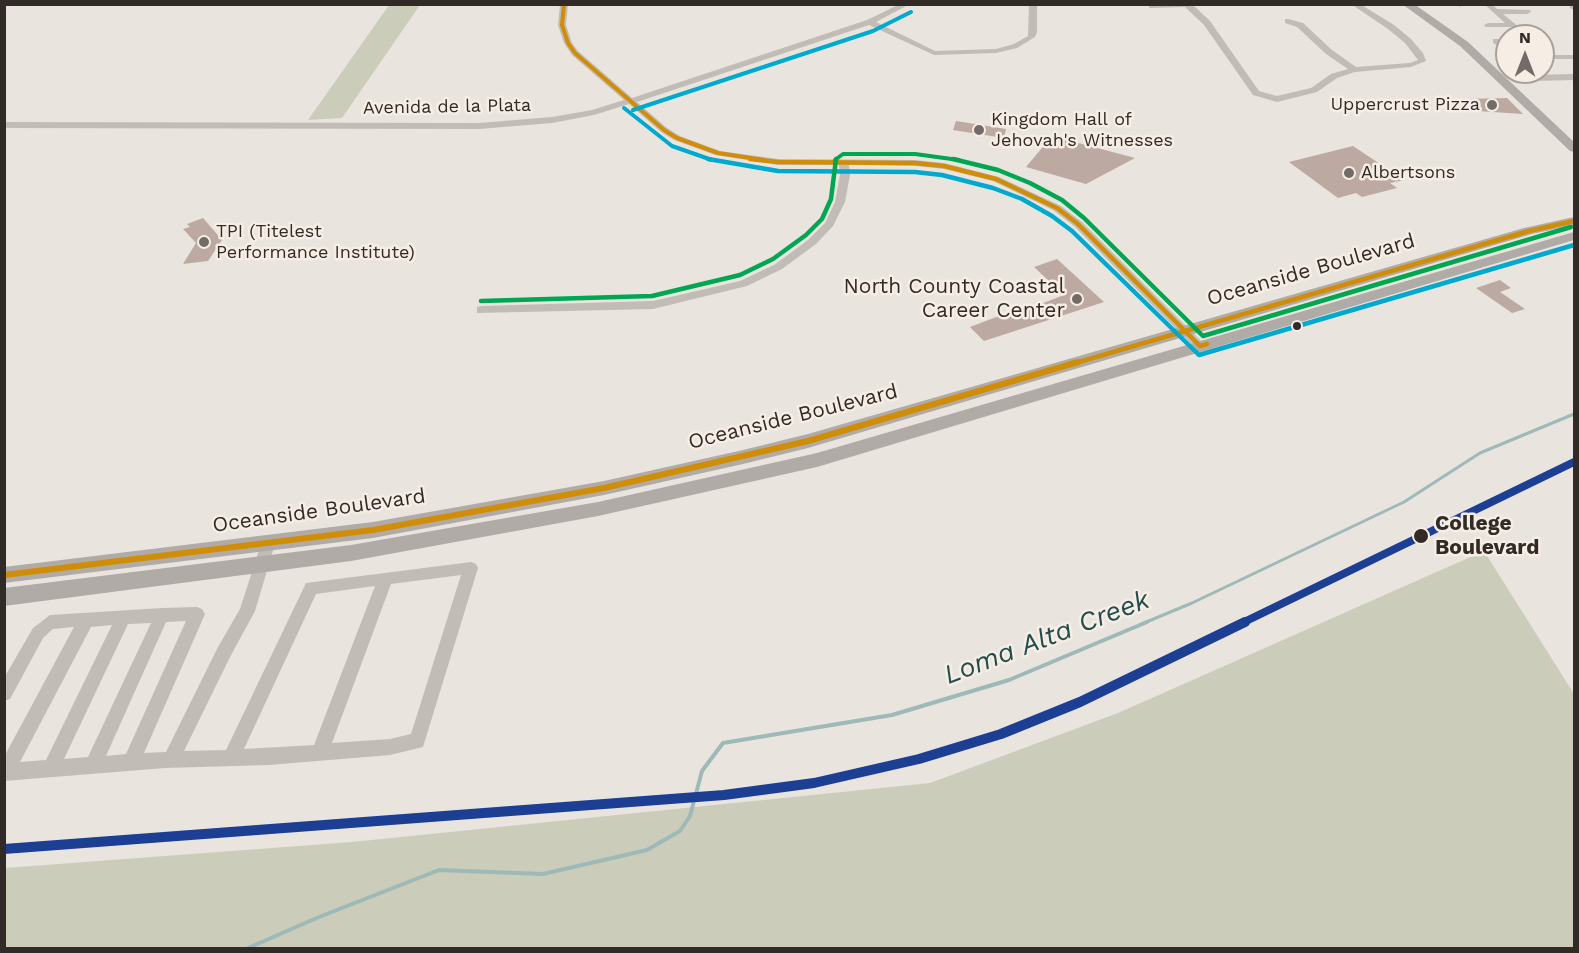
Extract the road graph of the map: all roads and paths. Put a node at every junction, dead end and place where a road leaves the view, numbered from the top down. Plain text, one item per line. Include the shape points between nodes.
1 (564, 4) edge
2 (907, 4) edge
3 (1033, 4) edge
4 (1194, 4) edge
5 (1354, 4) edge
6 (1407, 4) edge
7 (1416, 4) edge
8 (1487, 4) edge
9 (1188, 5) edge
10 (1152, 6) dead end
11 (1496, 11) junction
12 (1527, 12) dead end
13 (1288, 21) dead end
14 (870, 22) junction
15 (1512, 24) edge
16 (1488, 25) dead end
17 (1495, 25) edge
18 (1555, 57) edge
19 (1575, 57) edge
20 (1495, 58) edge
21 (1495, 69) edge
22 (1353, 70) junction
23 (1575, 78) edge
24 (1555, 80) edge
25 (1528, 84) edge
26 (1529, 84) edge
27 (630, 101) junction
28 (4, 125) edge
29 (1575, 133) edge
30 (1575, 148) edge
31 (844, 163) junction
32 (1575, 221) edge
33 (1575, 236) edge
34 (1500, 240) junction
35 (1420, 263) junction
36 (1436, 277) junction
37 (1347, 304) junction
38 (481, 310) dead end
39 (1186, 332) junction
40 (1200, 346) junction
41 (268, 544) junction
42 (261, 566) junction
43 (4, 575) edge
44 (385, 580) junction
45 (4, 597) edge
46 (162, 615) junction
47 (124, 617) junction
48 (87, 619) junction
49 (4, 694) edge
50 (320, 752) junction
51 (231, 758) junction
52 (171, 760) junction
53 (131, 762) junction
54 (93, 765) junction
55 (51, 768) junction
56 (5, 772) edge

1 - 27 street via 562,25 568,43
2 - 14 street, Avenida de la Plata
3 - 14 street via 1031,37 1017,46 996,51 934,53
4 - 9 street
5 - 22 street via 1391,27 1422,61
6 - 21 main road
7 - 20 main road
8 - 11 street
9 - 10 street
9 - 22 street via 1207,23 1261,96 1282,99 1314,90 1334,76
11 - 12 street
11 - 15 street
13 - 22 street via 1314,36
14 - 27 street, Avenida de la Plata
16 - 17 street
18 - 19 street
23 - 24 street
25 - 30 main road
26 - 29 main road
27 - 28 street, Avenida de la Plata via 563,118 479,126
27 - 31 street via 677,138 718,153 778,162
31 - 38 street via 840,202 829,224 812,242 777,267 743,284 653,305
31 - 39 street via 944,166 996,178 1026,191 1078,224
32 - 34 main road, Oceanside Boulevard
33 - 36 main road, Oceanside Boulevard
34 - 35 main road, Oceanside Boulevard
34 - 36 main road via 1491,250 1433,268
35 - 37 main road via 1418,271 1368,288
35 - 39 main road, Oceanside Boulevard
36 - 37 main road, Oceanside Boulevard
37 - 40 main road, Oceanside Boulevard
39 - 40 street
39 - 41 main road, Oceanside Boulevard via 743,457 495,508
40 - 42 main road, Oceanside Boulevard via 817,460 598,509
41 - 42 street
41 - 43 main road, Oceanside Boulevard
42 - 45 main road, Oceanside Boulevard
42 - 52 street via 247,611
44 - 50 street
44 - 50 street via 471,568 417,741
44 - 51 street via 311,588
46 - 47 street
46 - 53 street via 197,614
46 - 54 street
47 - 48 street
47 - 55 street
48 - 49 street via 59,620 45,626
48 - 56 street
50 - 51 street
51 - 52 street
52 - 53 street
53 - 54 street
54 - 55 street
55 - 56 street

